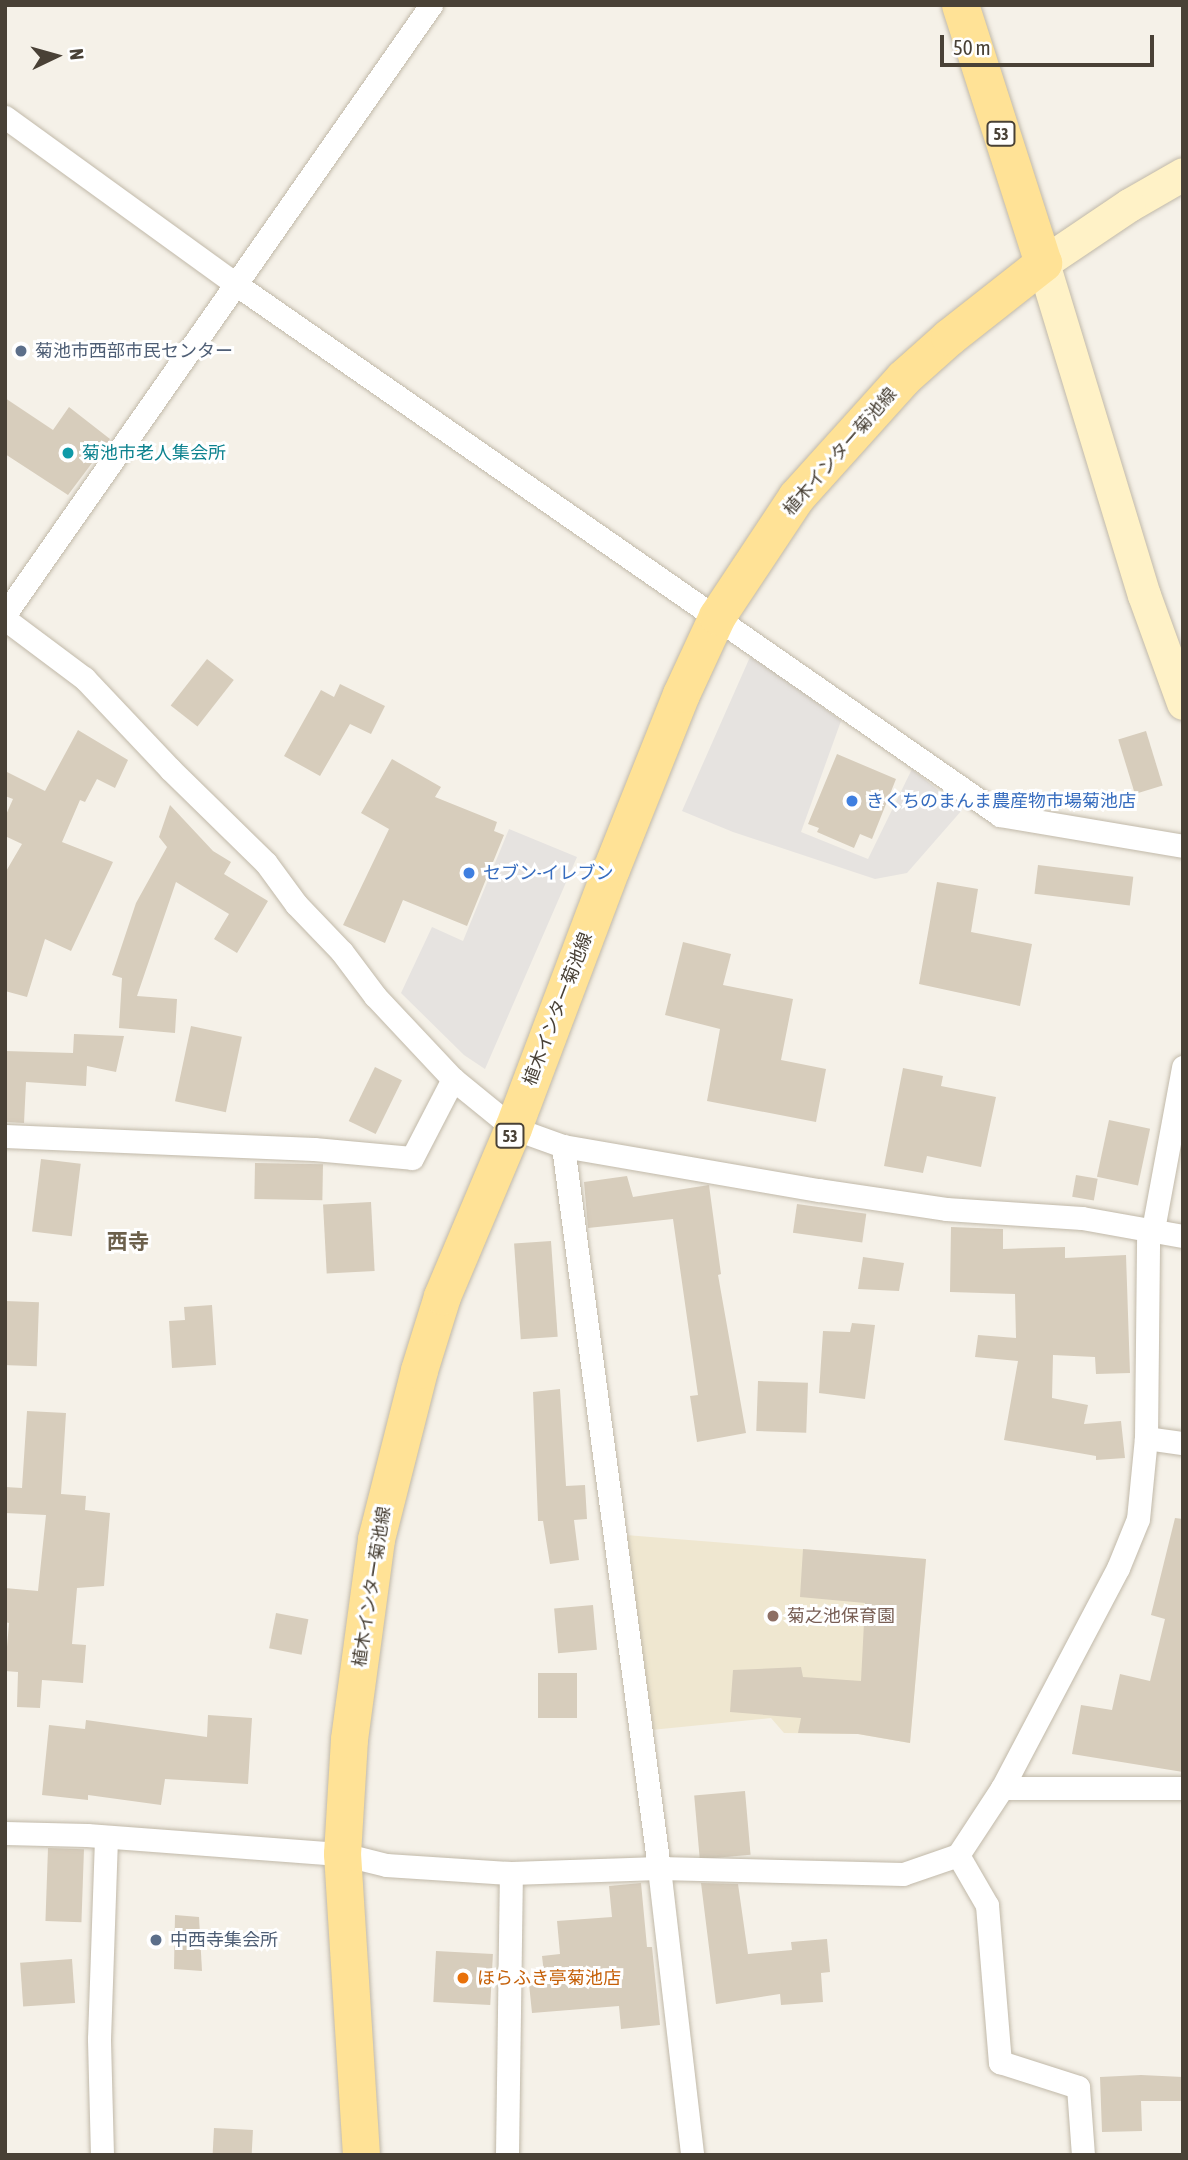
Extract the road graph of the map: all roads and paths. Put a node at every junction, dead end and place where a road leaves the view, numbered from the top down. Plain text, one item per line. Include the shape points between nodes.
1 (431, 5) edge
2 (960, 5) edge
3 (5, 117) edge
4 (1183, 174) edge
5 (1043, 262) junction
6 (237, 285) junction
7 (717, 616) junction
8 (5, 617) edge
9 (1183, 703) edge
10 (1183, 846) edge
11 (1183, 1066) edge
12 (453, 1079) junction
13 (513, 1128) junction
14 (5, 1136) edge
15 (563, 1146) junction
16 (1148, 1230) junction
17 (1183, 1236) edge
18 (1146, 1438) junction
19 (1183, 1443) edge
20 (1002, 1787) junction
21 (1183, 1788) edge
22 (5, 1833) edge
23 (106, 1837) junction
24 (342, 1854) junction
25 (958, 1855) junction
26 (659, 1868) junction
27 (511, 1873) junction
28 (102, 2155) edge
29 (361, 2155) edge
30 (507, 2155) edge
31 (692, 2155) edge
32 (1083, 2155) edge

1 - 6 street
2 - 5 main road, 53
3 - 6 street
4 - 5 street
5 - 7 main road, 植木インター菊池線 / 53 via 903,378 796,497
5 - 9 street via 1144,595
6 - 7 street
6 - 8 street
7 - 10 street via 1000,815
7 - 13 main road, 植木インター菊池線 / 53 via 646,781
8 - 12 street via 84,678 265,863 375,996
11 - 16 street via 1154,1224
12 - 13 street
12 - 14 street via 412,1158 314,1149
13 - 15 street
13 - 24 main road, 植木インター菊池線 / 53 via 442,1296 376,1538 349,1739
15 - 16 street via 946,1209 1082,1217
15 - 26 street
16 - 17 street
16 - 18 street
18 - 19 street
18 - 20 street via 1139,1519 1118,1568
20 - 21 street
20 - 25 street
22 - 23 street
23 - 24 street
23 - 28 street via 99,2039
24 - 27 street via 386,1865
24 - 29 main road, 植木インター菊池線 / 53
25 - 26 street via 903,1874
25 - 32 street via 987,1905 1000,2062 1078,2087
26 - 27 street
26 - 31 street
27 - 30 street

